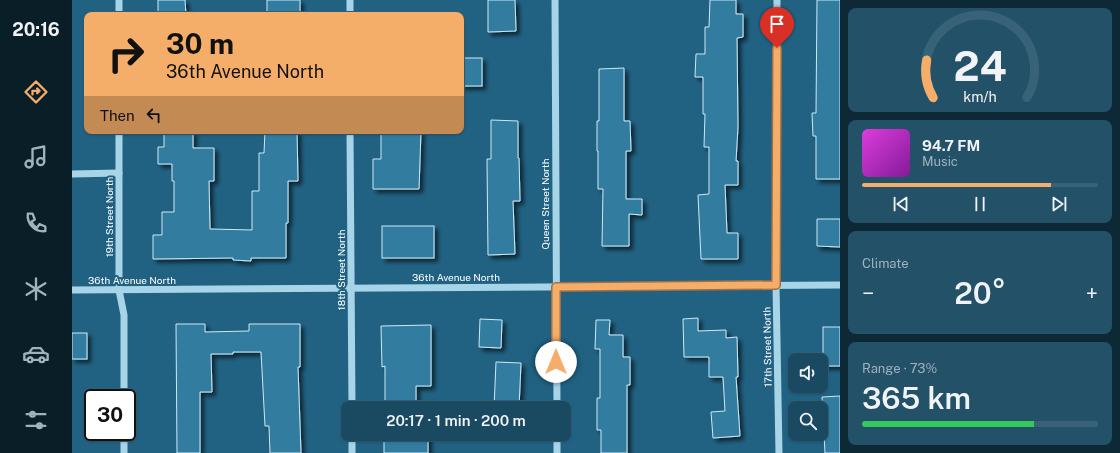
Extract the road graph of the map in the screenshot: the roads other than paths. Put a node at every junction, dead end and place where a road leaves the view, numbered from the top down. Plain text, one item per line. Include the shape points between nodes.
1 (119, 0) edge
2 (350, 0) edge
3 (554, 0) edge
4 (777, 0) edge
5 (119, 12) edge
6 (350, 12) edge
7 (119, 134) edge
8 (350, 134) edge
9 (119, 173) junction
10 (72, 174) edge
11 (776, 285) junction
12 (840, 285) edge
13 (556, 287) junction
14 (351, 288) junction
15 (72, 290) edge
16 (119, 290) junction
17 (124, 389) edge
18 (352, 401) edge
19 (557, 401) edge
20 (124, 441) edge
21 (352, 441) edge
22 (557, 441) edge
23 (124, 453) edge
24 (352, 453) edge
25 (557, 453) edge
26 (779, 453) edge

1 - 5 street
2 - 6 street
3 - 13 street, Queen Street North
4 - 11 street, 17th Street North
7 - 9 street, 19th Street North
8 - 14 street, 18th Street North
9 - 10 street
9 - 16 street, 19th Street North
11 - 12 street, 36th Avenue North
11 - 13 street, 36th Avenue North
11 - 26 street, 17th Street North
13 - 14 street, 36th Avenue North
13 - 19 street, Queen Street North
14 - 16 street, 36th Avenue North
14 - 18 street, 18th Street North
15 - 16 street, 36th Avenue North
16 - 17 street, 19th Street North via 124,315
20 - 23 street
21 - 24 street
22 - 25 street

